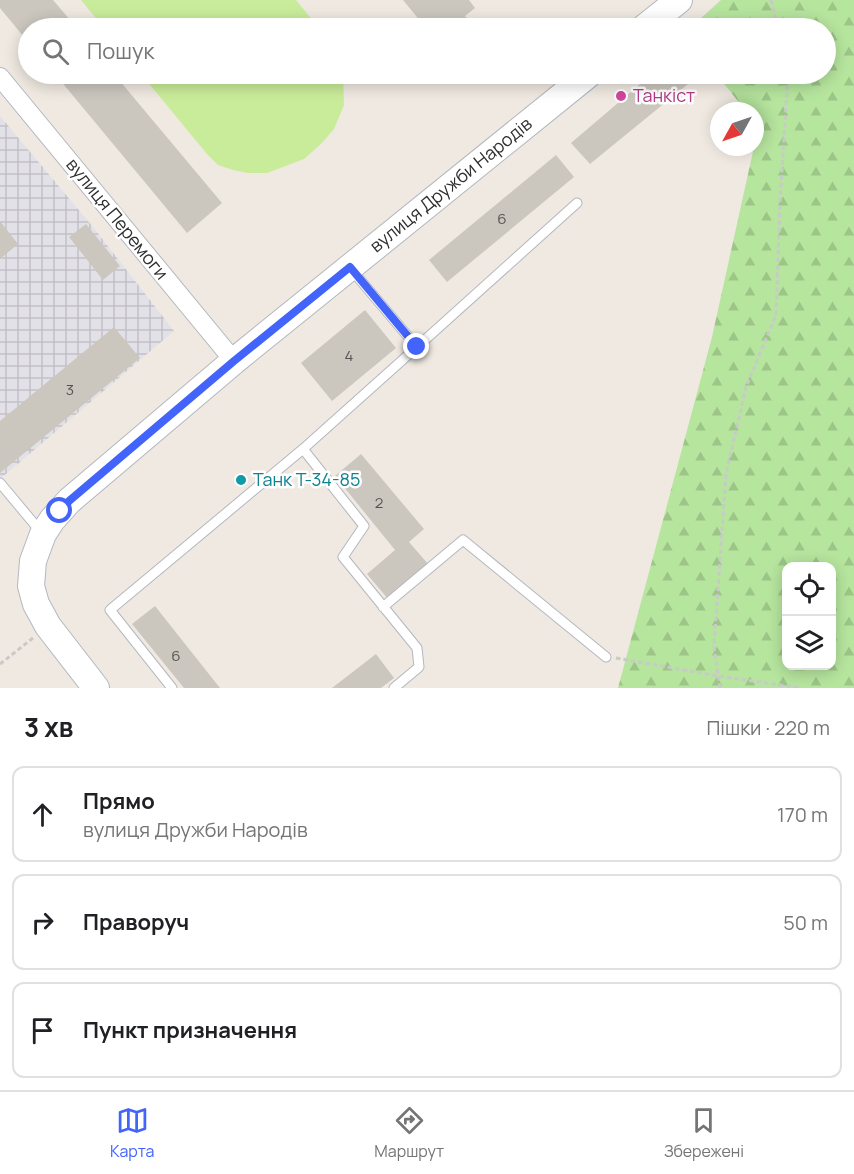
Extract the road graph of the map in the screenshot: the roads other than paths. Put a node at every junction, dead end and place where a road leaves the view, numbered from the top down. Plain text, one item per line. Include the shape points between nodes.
1 (679, 0) edge
2 (656, 18) edge
3 (0, 77) edge
4 (577, 84) edge
5 (577, 203) dead end
6 (350, 267) junction
7 (417, 347) junction
8 (234, 361) junction
9 (303, 449) junction
10 (0, 483) edge
11 (43, 534) junction
12 (383, 608) junction
13 (606, 657) road end
14 (96, 688) edge
15 (172, 688) edge
16 (394, 688) edge

1 - 2 main road
3 - 8 street, вулиця Перемоги
4 - 6 main road, вулиця Дружби Народів
5 - 7 lane
6 - 7 lane
6 - 8 main road, вулиця Дружби Народів
7 - 9 lane
8 - 11 main road, вулиця Дружби Народів via 69,501
9 - 12 lane via 364,526 343,557
9 - 15 lane via 110,610
10 - 11 lane
11 - 14 main road, вулиця Дружби Народів via 33,561 36,604 48,626
12 - 13 lane via 463,540
12 - 16 lane via 417,648 419,667

